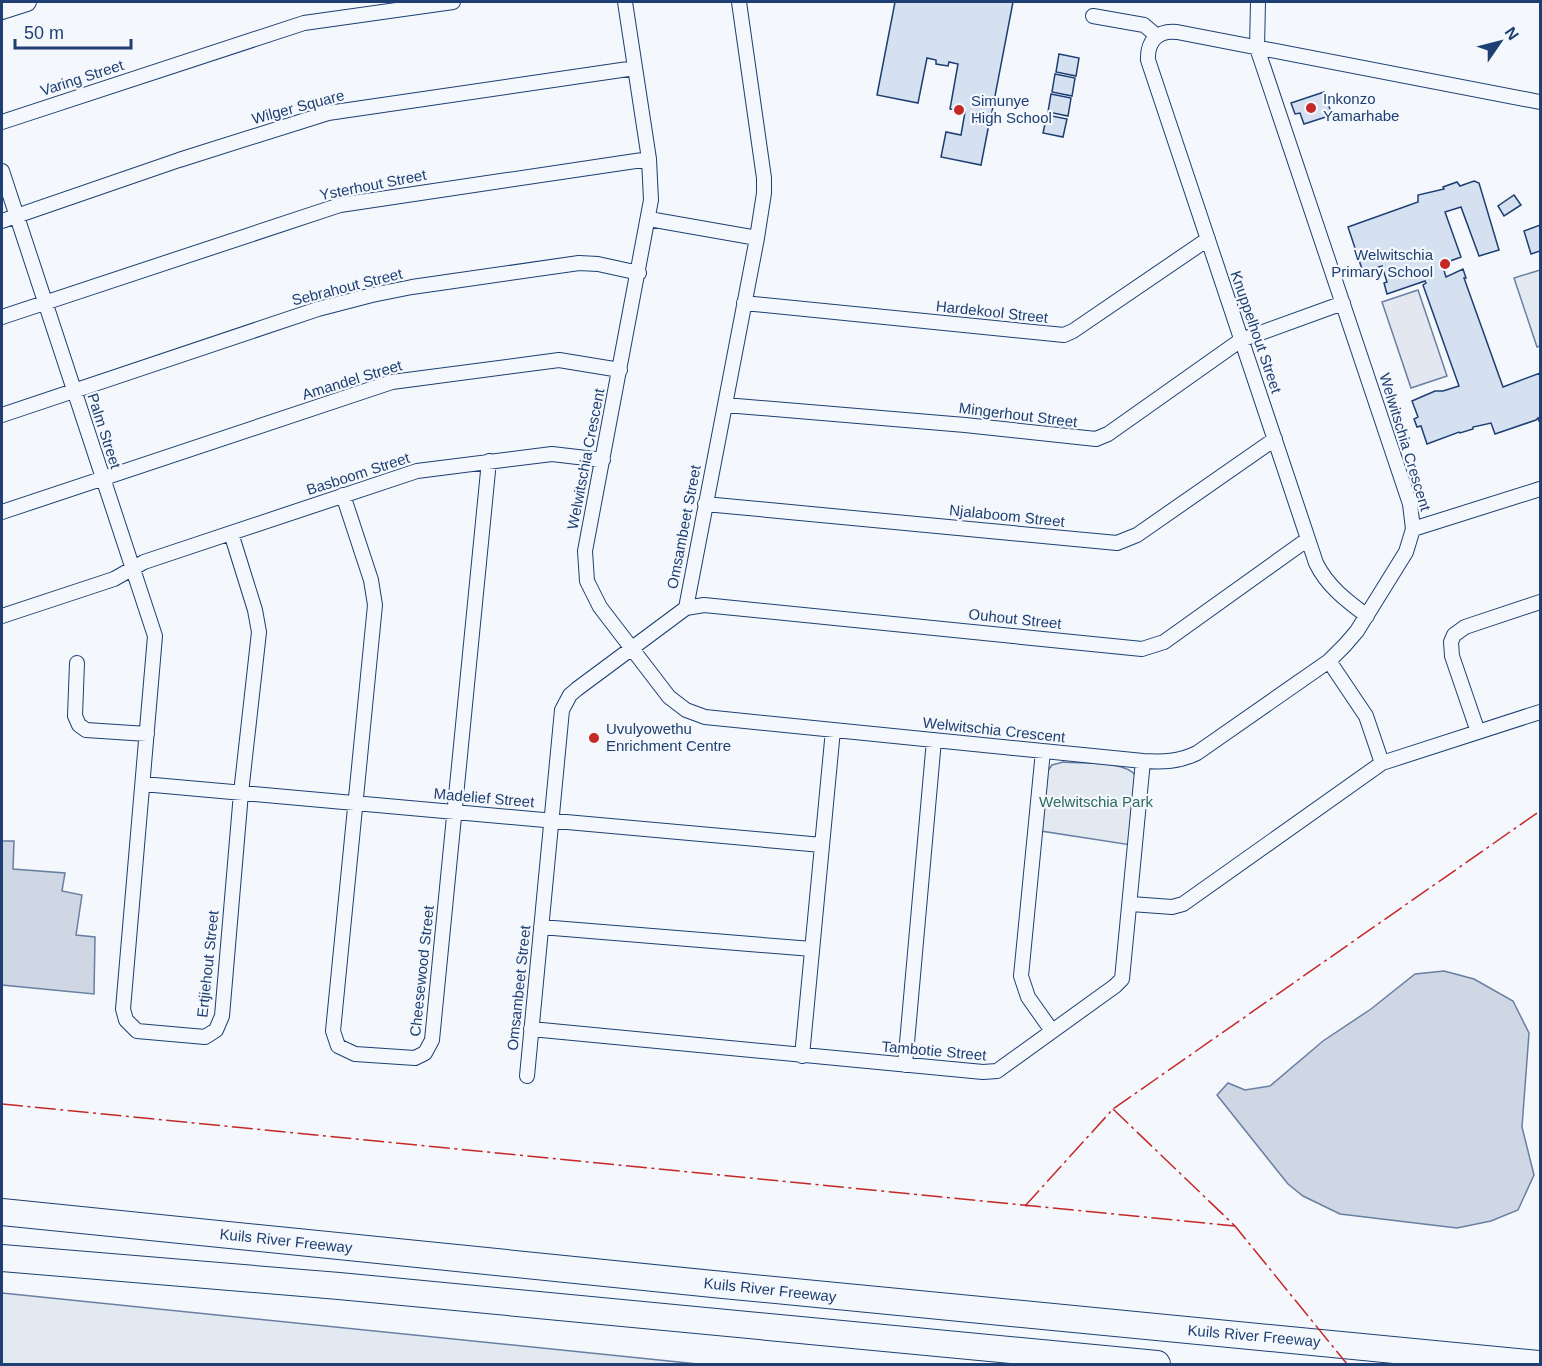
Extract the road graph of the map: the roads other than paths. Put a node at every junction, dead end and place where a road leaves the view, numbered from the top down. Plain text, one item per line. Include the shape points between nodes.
1 (27, 2) edge
2 (453, 2) edge
3 (625, 2) edge
4 (739, 2) edge
5 (1258, 2) edge
6 (1266, 2) edge
7 (2, 10) edge
8 (1093, 16) dead end
9 (1258, 19) junction
10 (1154, 38) junction
11 (1257, 48) junction
12 (635, 68) junction
13 (1540, 102) edge
14 (2, 122) edge
15 (649, 159) junction
16 (2, 171) edge
17 (16, 216) junction
18 (649, 219) junction
19 (2, 221) edge
20 (757, 238) junction
21 (1208, 239) junction
22 (639, 273) junction
23 (45, 303) junction
24 (744, 303) junction
25 (1343, 303) junction
26 (2, 317) edge
27 (1241, 339) junction
28 (620, 370) junction
29 (74, 391) junction
30 (725, 405) junction
31 (2, 415) edge
32 (1275, 440) junction
33 (603, 460) junction
34 (489, 461) junction
35 (103, 479) junction
36 (1540, 489) edge
37 (343, 495) junction
38 (705, 504) junction
39 (2, 512) edge
40 (1413, 529) junction
41 (231, 533) junction
42 (1308, 539) junction
43 (132, 569) junction
44 (1540, 602) edge
45 (686, 608) junction
46 (1367, 615) junction
47 (2, 616) edge
48 (632, 649) junction
49 (1329, 661) junction
50 (77, 663) dead end
51 (1540, 712) edge
52 (833, 730) junction
53 (1478, 732) junction
54 (147, 734) junction
55 (934, 740) junction
56 (1043, 751) junction
57 (1143, 761) junction
58 (1382, 763) junction
59 (143, 784) junction
60 (241, 793) junction
61 (355, 803) junction
62 (455, 812) junction
63 (551, 820) junction
64 (822, 845) junction
65 (1131, 904) junction
66 (541, 927) junction
67 (813, 949) junction
68 (531, 1029) junction
69 (1052, 1031) junction
70 (802, 1056) junction
71 (904, 1065) junction
72 (527, 1076) dead end
73 (2, 1212) edge
74 (2, 1258) edge
75 (1157, 1365) edge
76 (1538, 1365) edge

1 - 7 street
2 - 14 street, Varing Street via 304,23
3 - 12 street, Welwitschia Crescent
4 - 20 street, Omsambeet Street via 763,169 764,193
5 - 9 street, Welwitschia Crescent
6 - 9 street, Welwitschia Crescent
8 - 10 street via 1144,25
9 - 11 street, Welwitschia Crescent
10 - 11 street via 1170,31
10 - 21 street, Knuppelhout Street via 1148,60
11 - 13 street
11 - 25 street, Welwitschia Crescent
12 - 15 street, Welwitschia Crescent
12 - 17 street, Wilger Square via 328,113
15 - 18 street, Welwitschia Crescent
15 - 23 street, Ysterhout Street via 340,205
16 - 17 street, Palm Street
17 - 19 street, Wilger Square
17 - 23 street, Palm Street
18 - 20 street
18 - 22 street, Welwitschia Crescent
20 - 24 street, Omsambeet Street
21 - 24 street, Hardekool Street via 1064,335
21 - 27 street, Knuppelhout Street
22 - 28 street, Welwitschia Crescent
22 - 29 street, Sebrahout Street via 579,263 372,295 318,309
23 - 26 street, Ysterhout Street
23 - 29 street, Palm Street
24 - 30 street, Omsambeet Street
25 - 27 street, Mingerhout Street
25 - 40 street, Welwitschia Crescent via 1410,504
27 - 30 street, Mingerhout Street via 1096,440
27 - 32 street, Knuppelhout Street
28 - 33 street, Welwitschia Crescent
28 - 35 street, Amandel Street via 558,360 392,382
29 - 31 street, Sebrahout Street
29 - 35 street, Palm Street
30 - 38 street, Omsambeet Street
32 - 38 street, Njalaboom Street via 1137,535 1118,543
32 - 42 street, Knuppelhout Street
33 - 34 street, Basboom Street via 552,454
33 - 48 street, Welwitschia Crescent via 585,551 585,571 595,599
34 - 37 street, Basboom Street via 417,471
34 - 62 street, Cheesewood Street
35 - 39 street, Amandel Street
35 - 43 street, Palm Street
36 - 40 street
37 - 41 street, Basboom Street
37 - 61 street, Cheesewood Street via 374,595
38 - 45 street, Omsambeet Street
40 - 46 street, Welwitschia Crescent via 1406,552
41 - 43 street, Basboom Street
41 - 60 street, Ertjiehout Street via 259,632
42 - 45 street, Ouhout Street via 1164,642 1142,649 704,605
42 - 46 street, Knuppelhout Street via 1328,582
43 - 47 street via 114,579
43 - 54 street, Ertjiehout Street via 155,636
44 - 53 street via 1465,627 1454,635 1452,656
45 - 48 street, Omsambeet Street
46 - 49 street, Welwitschia Crescent
48 - 52 street, Welwitschia Crescent via 669,697 695,714
48 - 63 street, Omsambeet Street via 577,689 562,710
49 - 57 street, Welwitschia Crescent via 1197,753 1169,762
49 - 58 street via 1366,716
50 - 54 street via 75,716 79,725 86,730
51 - 53 street
52 - 55 street, Welwitschia Crescent
52 - 64 street
53 - 58 street
54 - 59 street, Ertjiehout Street
55 - 56 street, Welwitschia Crescent
55 - 71 street
56 - 57 street, Welwitschia Crescent
56 - 69 street via 1021,976 1028,997
57 - 65 street, Tambotie Street
58 - 65 street via 1182,904
59 - 60 street, Madelief Street
59 - 60 street, Ertjiehout Street via 123,1009 129,1025 142,1033 205,1037 216,1030 221,1020
60 - 61 street, Madelief Street
61 - 62 street, Madelief Street
61 - 62 street, Cheesewood Street via 332,1025 338,1046 355,1054 415,1058 431,1044
62 - 63 street, Madelief Street
63 - 64 street, Madelief Street
63 - 66 street, Omsambeet Street
64 - 67 street
65 - 69 street, Tambotie Street via 1122,979
66 - 67 street
66 - 68 street, Omsambeet Street
67 - 70 street
68 - 70 street, Tambotie Street
68 - 72 street, Omsambeet Street
69 - 71 street, Tambotie Street via 991,1072
70 - 71 street, Tambotie Street
73 - 76 highway, Kuils River Freeway
74 - 75 highway via 374,1289

